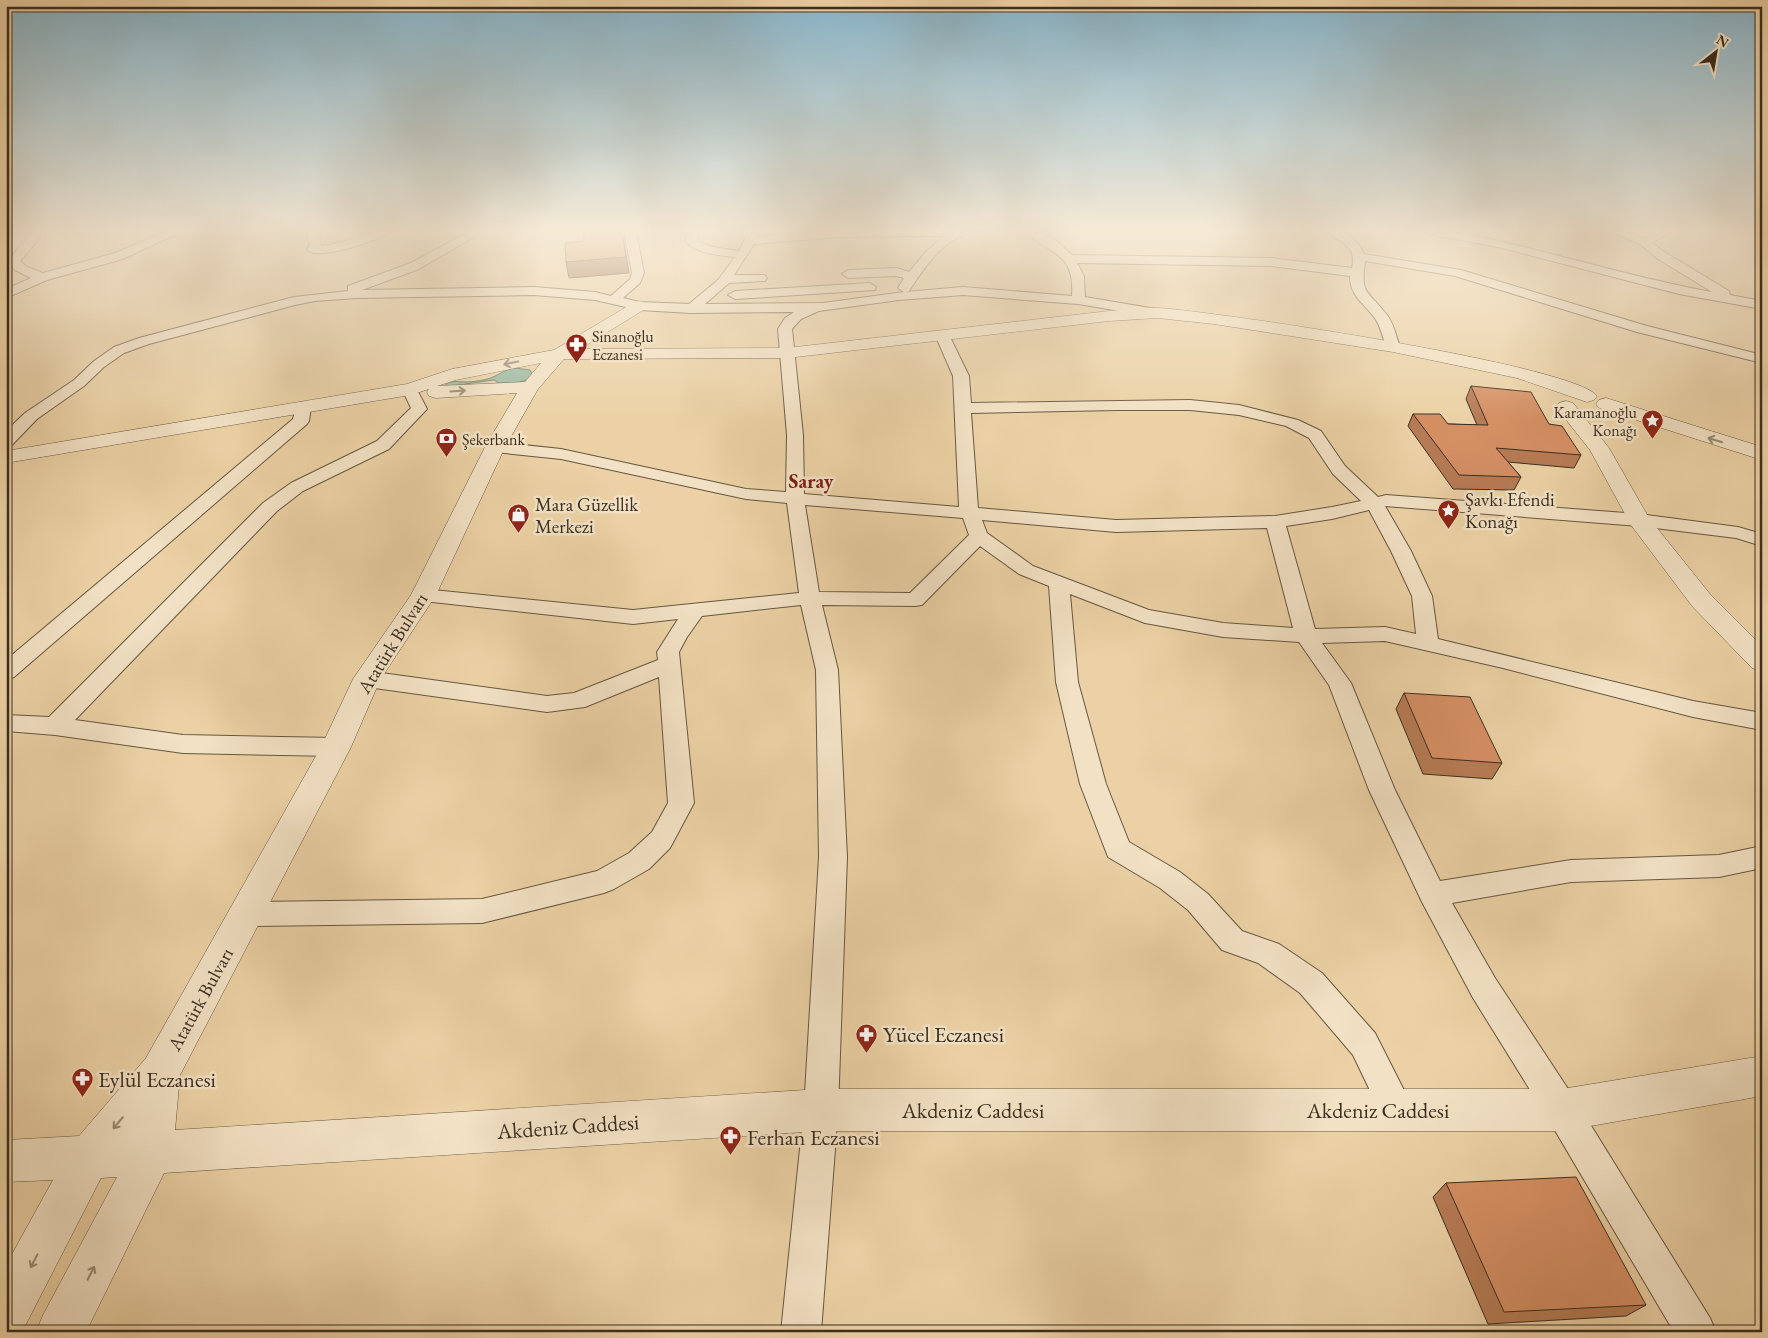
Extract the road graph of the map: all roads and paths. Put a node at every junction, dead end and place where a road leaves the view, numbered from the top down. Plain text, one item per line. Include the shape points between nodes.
1 (342, 293) edge
2 (437, 293) edge
3 (570, 293) edge
4 (621, 293) edge
5 (709, 293) edge
6 (757, 293) edge
7 (876, 293) edge
8 (984, 293) edge
9 (1078, 293) edge
10 (1360, 293) edge
11 (1525, 293) edge
12 (1702, 293) edge
13 (1723, 293) edge
14 (335, 296) junction
15 (706, 296) junction
16 (614, 300) junction
17 (1078, 300) junction
18 (1734, 300) junction
19 (1762, 305) edge
20 (638, 306) junction
21 (823, 307) junction
22 (691, 309) junction
23 (1157, 313) junction
24 (1762, 318) edge
25 (943, 336) junction
26 (1393, 347) junction
27 (787, 353) junction
28 (559, 354) junction
29 (1762, 360) edge
30 (1488, 366) junction
31 (530, 387) junction
32 (410, 389) junction
33 (1587, 396) junction
34 (1563, 404) junction
35 (303, 408) junction
36 (963, 408) junction
37 (1604, 409) junction
38 (6, 441) edge
39 (496, 446) junction
40 (1599, 448) junction
41 (1762, 454) edge
42 (6, 457) edge
43 (795, 497) junction
44 (1374, 503) junction
45 (971, 515) junction
46 (1639, 520) junction
47 (1275, 522) junction
48 (979, 536) junction
49 (1762, 540) edge
50 (1059, 583) junction
51 (423, 595) junction
52 (810, 598) junction
53 (695, 611) junction
54 (1306, 636) junction
55 (1428, 643) junction
56 (1762, 662) edge
57 (670, 664) junction
58 (6, 672) edge
59 (367, 679) junction
60 (1762, 722) edge
61 (6, 723) edge
62 (55, 726) junction
63 (336, 747) junction
64 (1762, 857) edge
65 (1432, 894) junction
66 (248, 914) junction
67 (160, 1072) junction
68 (1762, 1076) edge
69 (820, 1110) junction
70 (1397, 1110) junction
71 (1562, 1110) junction
72 (152, 1153) junction
73 (89, 1157) junction
74 (6, 1161) edge
75 (6, 1314) edge
76 (60, 1332) edge
77 (801, 1332) edge
78 (1696, 1332) edge

1 - 14 street
2 - 14 street
3 - 16 street
4 - 16 street
5 - 15 street
6 - 15 street
7 - 21 street
8 - 17 street
9 - 17 street
10 - 26 street via 1384,320
11 - 29 street via 1642,329
12 - 18 street
13 - 18 street
14 - 38 street via 294,301 119,350 31,416
15 - 22 street
16 - 20 street
17 - 23 street
18 - 19 street
18 - 24 street
20 - 22 street
20 - 28 street, Atatürk Bulvarı
21 - 22 street
21 - 27 street via 798,313 789,320 785,329
23 - 25 street
23 - 26 street
25 - 27 street
25 - 36 street via 961,376
26 - 30 street
27 - 28 street
27 - 43 street via 795,435
28 - 31 street, Atatürk Bulvarı
28 -> 32 street via 452,375
30 - 33 street via 1546,379
30 - 34 street via 1527,381
32 -> 31 street via 441,392
31 - 39 street, Atatürk Bulvarı
32 - 35 street
32 - 62 street via 419,409 395,434 383,445 297,487 270,506
33 - 34 street via 1566,395 1560,398
33 - 37 street
34 - 37 street via 1587,414
34 - 40 street
35 - 42 street
35 - 58 street via 300,421
36 - 44 street via 1190,405 1239,410 1292,423 1315,435 1339,470
36 - 45 street via 967,505
37 - 40 street
41 -> 37 street
39 - 43 street via 562,454 746,494
39 - 51 street, Atatürk Bulvarı
40 - 46 street
43 - 45 street
43 - 52 street
44 - 46 street via 1386,500
44 - 47 street
44 - 55 street via 1422,596
45 - 47 street via 1116,526
45 - 48 street
46 - 49 street via 1738,533
46 - 56 street via 1701,600
47 - 54 street
48 - 50 street via 1026,570
48 - 52 street via 915,600
50 - 54 street via 1145,616 1223,630
50 - 70 street via 1067,682 1093,784 1118,849 1170,880 1198,902 1232,941 1268,953 1311,983 1364,1044
51 - 53 street via 633,617
51 - 59 street, Atatürk Bulvarı
52 - 53 street
52 - 69 street via 827,670 833,857
53 - 57 street via 668,652
54 - 55 street via 1385,634
54 - 65 street via 1340,683 1382,790
55 - 60 street via 1693,710
57 - 59 street via 577,701 547,704
57 - 66 street via 681,803 661,840 639,861 604,881 482,911
59 - 63 street, Atatürk Bulvarı
61 - 62 street
62 - 63 street via 183,744
63 - 66 street, Atatürk Bulvarı
64 - 65 street via 1719,866 1571,871
65 - 71 street via 1484,988
66 - 67 street, Atatürk Bulvarı
67 - 72 street
67 -> 73 street
68 - 71 street, Akdeniz Caddesi
69 - 70 street, Akdeniz Caddesi
69 - 72 street, Akdeniz Caddesi
69 - 77 street
70 - 71 street, Akdeniz Caddesi
71 - 78 street
72 - 73 street, Akdeniz Caddesi
76 -> 72 street
73 - 74 street, Akdeniz Caddesi
73 -> 75 street

